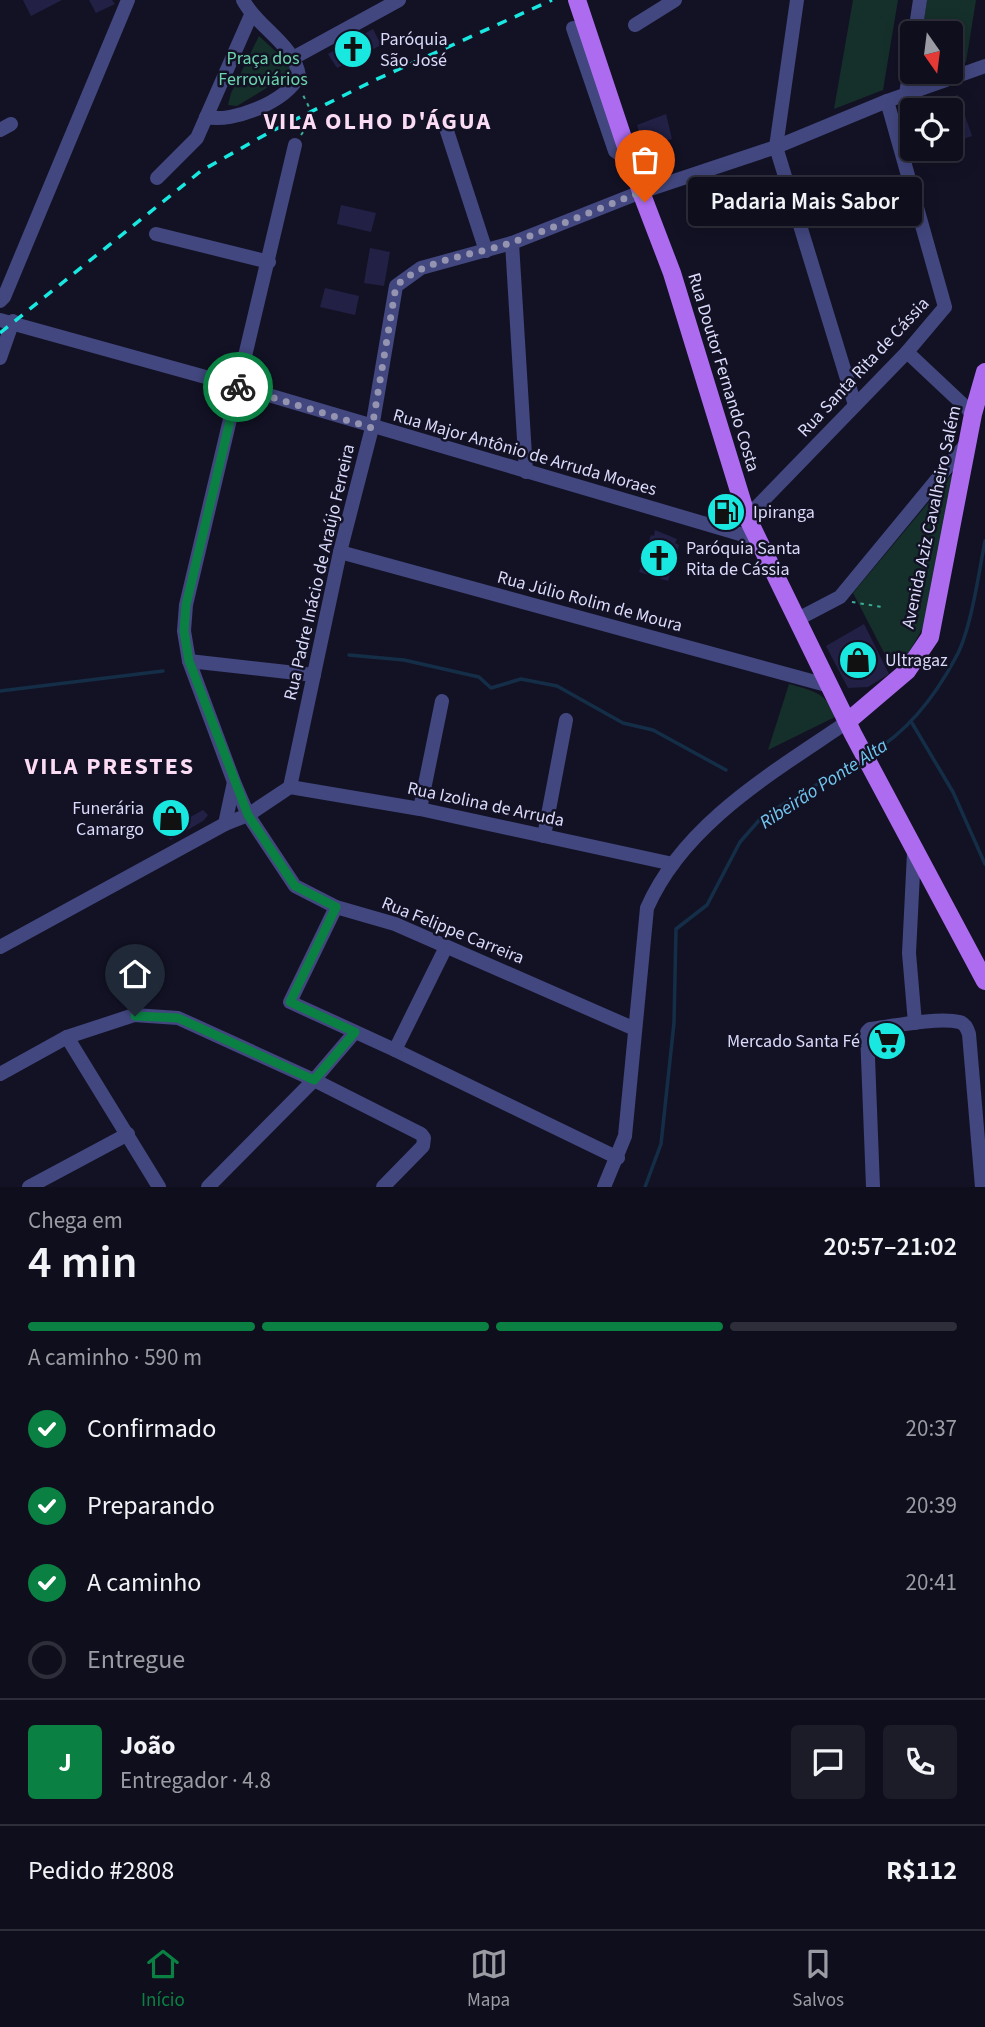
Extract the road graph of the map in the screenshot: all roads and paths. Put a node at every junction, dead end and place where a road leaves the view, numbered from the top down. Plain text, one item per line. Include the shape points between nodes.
1 (128, 0) edge
2 (243, 0) edge
3 (398, 0) edge
4 (577, 0) edge
5 (675, 0) edge
6 (797, 0) edge
7 (920, 0) edge
8 (251, 15) junction
9 (917, 21) edge
10 (635, 25) dead end
11 (573, 28) dead end
12 (293, 58) junction
13 (985, 66) edge
14 (296, 81) junction
15 (908, 84) edge
16 (906, 94) junction
17 (887, 101) junction
18 (206, 117) junction
19 (446, 128) dead end
20 (295, 145) joint
21 (776, 147) junction
22 (631, 162) junction
23 (157, 178) dead end
24 (641, 192) junction
25 (156, 234) dead end
26 (512, 243) junction
27 (486, 251) junction
28 (268, 261) junction
29 (2, 299) edge
30 (7, 321) edge
31 (907, 352) junction
32 (0, 358) edge
33 (985, 372) edge
34 (238, 386) junction
35 (855, 405) junction
36 (973, 414) junction
37 (372, 428) junction
38 (968, 442) junction
39 (526, 472) junction
40 (747, 517) junction
41 (757, 539) junction
42 (340, 552) junction
43 (836, 599) junction
44 (881, 607) dead end
45 (796, 620) junction
46 (189, 661) junction
47 (314, 675) junction
48 (830, 686) junction
49 (442, 701) dead end
50 (566, 720) dead end
51 (847, 722) junction
52 (234, 782) junction
53 (290, 787) junction
54 (420, 809) junction
55 (248, 815) junction
56 (225, 824) junction
57 (544, 836) junction
58 (915, 853) junction
59 (673, 864) junction
60 (336, 907) junction
61 (0, 947) edge
62 (446, 947) junction
63 (985, 981) edge
64 (915, 1023) junction
65 (635, 1029) junction
66 (355, 1032) junction
67 (67, 1037) junction
68 (395, 1049) junction
69 (0, 1074) edge
70 (314, 1080) junction
71 (128, 1134) junction
72 (618, 1158) junction
73 (29, 1187) edge
74 (159, 1187) edge
75 (208, 1187) edge
76 (383, 1187) edge
77 (604, 1187) edge
78 (873, 1187) edge
79 (982, 1187) edge

1 - 29 street
2 - 8 street
3 - 12 street
4 - 22 main road, Rua Doutor Fernando Costa
5 - 10 street
6 - 21 street
7 - 9 street
8 - 12 street
8 - 18 street
11 - 22 street via 609,138 620,157
12 - 14 street via 299,76
13 - 16 street, Rua Padre Inácio de Araújo Ferreira
14 - 18 street via 286,92 252,110 227,120
14 - 20 path via 314,117
15 - 16 street
16 - 17 street, Rua Padre Inácio de Araújo Ferreira
17 - 21 street, Rua Padre Inácio de Araújo Ferreira
17 - 31 street, Rua Santa Rita de Cássia via 945,307
18 - 23 street via 197,138
19 - 27 street
20 - 28 street, Rua Felippe Carreira
21 - 24 street, Rua Padre Inácio de Araújo Ferreira
21 - 35 street
22 - 24 main road, Rua Doutor Fernando Costa
24 - 26 street, Rua Padre Inácio de Araújo Ferreira
24 - 40 main road, Rua Doutor Fernando Costa via 672,273
25 - 28 street
26 - 27 street, Rua Padre Inácio de Araújo Ferreira
26 - 39 street
27 - 37 street, Rua Padre Inácio de Araújo Ferreira via 421,268 396,286
28 - 34 street, Rua Felippe Carreira
29 - 30 street
30 - 32 street
30 - 34 street, Rua Major Antônio de Arruda Moraes
31 - 35 street, Rua Santa Rita de Cássia
31 - 36 street
33 - 36 main road, Avenida Aziz Cavalheiro Salém
34 - 37 street, Rua Major Antônio de Arruda Moraes
34 - 46 street, Rua Felippe Carreira via 186,605
35 - 40 street, Rua Santa Rita de Cássia
36 - 38 main road, Avenida Aziz Cavalheiro Salém
37 - 39 street, Rua Major Antônio de Arruda Moraes
37 - 42 street, Rua Padre Inácio de Araújo Ferreira
38 - 43 street
38 - 51 main road, Avenida Aziz Cavalheiro Salém via 930,637 907,671
39 - 41 street, Rua Major Antônio de Arruda Moraes
40 - 41 main road, Rua Doutor Fernando Costa
41 - 45 main road, Rua Doutor Fernando Costa
42 - 47 street, Rua Padre Inácio de Araújo Ferreira
42 - 48 street, Rua Júlio Rolim de Moura
43 - 44 path
43 - 45 street
45 - 48 main road, Rua Doutor Fernando Costa
46 - 47 street
46 - 52 street, Rua Felippe Carreira
47 - 53 street, Rua Padre Inácio de Araújo Ferreira
48 - 51 main road, Rua Doutor Fernando Costa
49 - 54 street
50 - 57 street
51 - 58 main road, Rua Doutor Fernando Costa
51 - 59 street via 724,808
52 - 55 street, Rua Felippe Carreira
52 - 56 street
53 - 54 street, Rua Izolina de Arruda
53 - 55 street
54 - 57 street, Rua Izolina de Arruda
55 - 56 street
55 - 60 street, Rua Felippe Carreira via 295,886
56 - 61 street
57 - 59 street, Rua Izolina de Arruda
58 - 63 main road, Rua Doutor Fernando Costa
58 - 64 street via 909,953
59 - 65 street via 647,908
60 - 62 street, Rua Felippe Carreira via 395,924
60 - 66 street via 290,1002
62 - 65 street, Rua Felippe Carreira
62 - 68 street
64 - 78 street via 867,1032
64 - 79 street via 960,1022 970,1034
65 - 72 street via 625,1136
66 - 68 street
66 - 70 street
67 - 69 street
67 - 70 street via 135,1016 178,1018
67 - 71 street
68 - 72 street
70 - 75 street
70 - 76 street via 424,1138 423,1146
71 - 73 street
71 - 74 street
72 - 77 street

